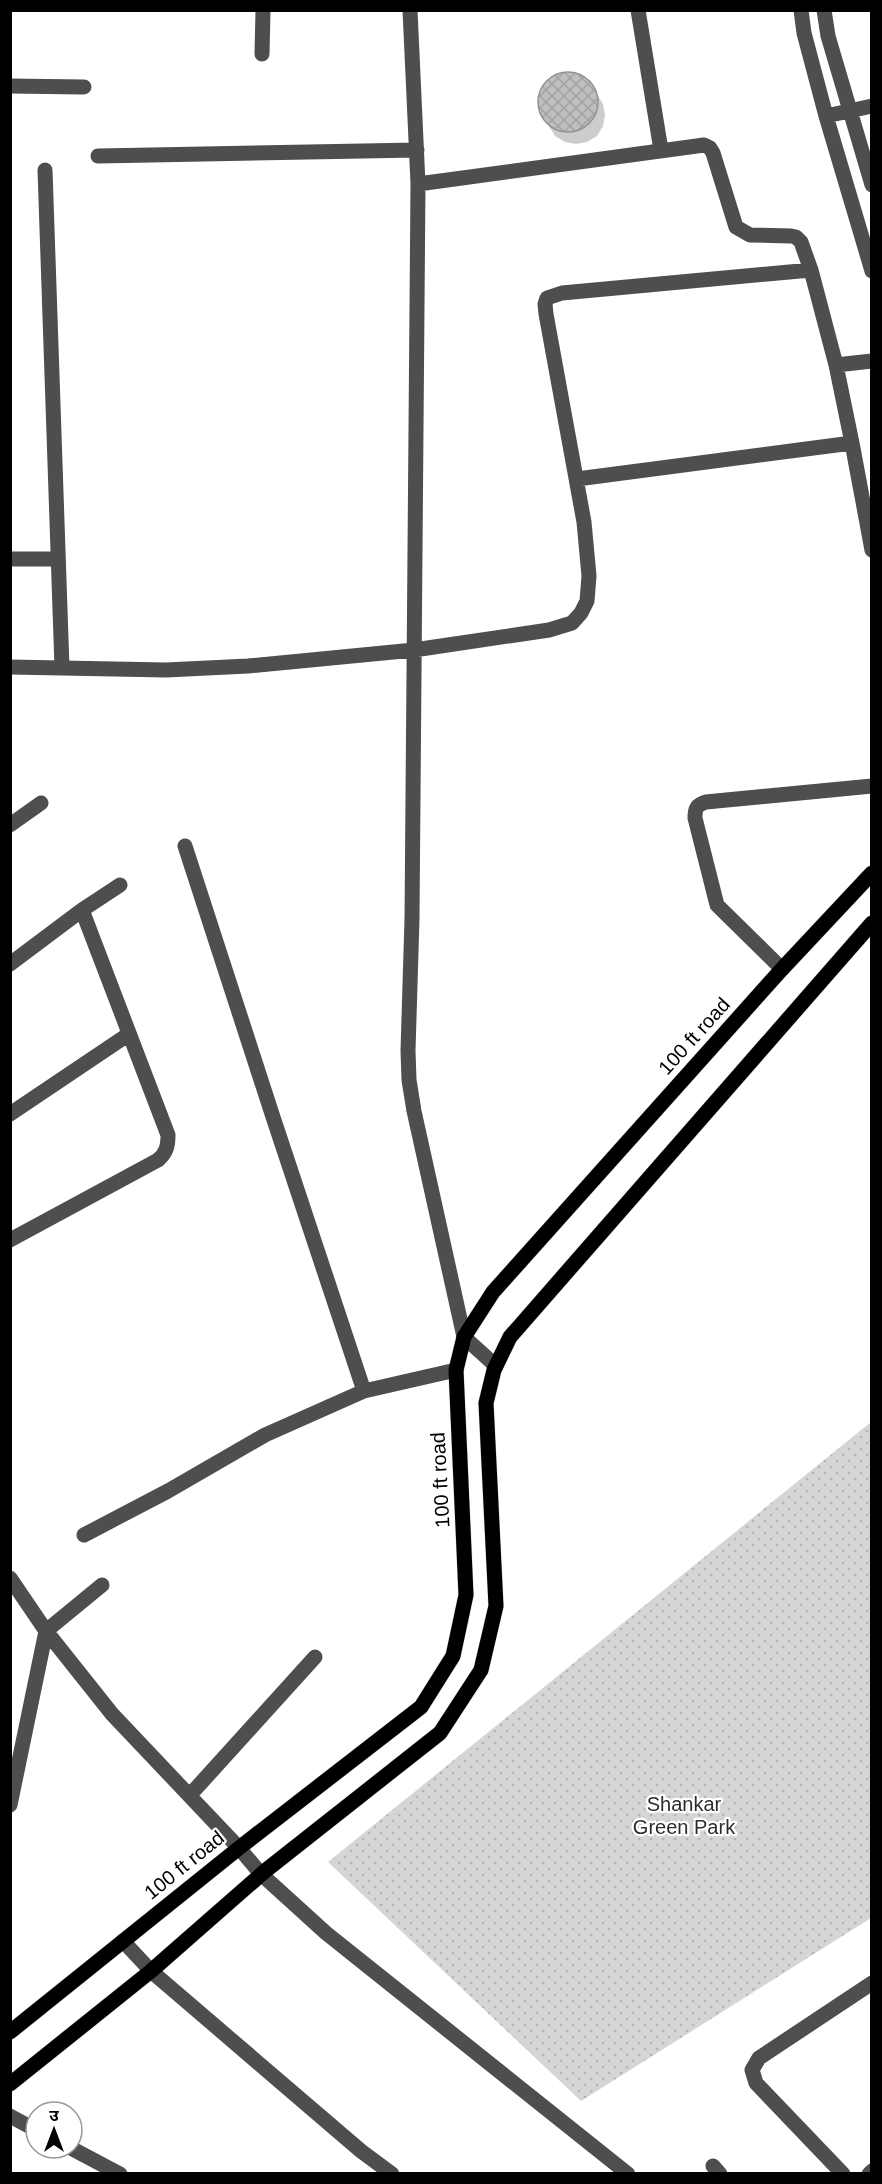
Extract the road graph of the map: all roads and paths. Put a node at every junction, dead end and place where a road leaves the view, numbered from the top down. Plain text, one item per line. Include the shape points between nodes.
1 (263, 10) edge
2 (410, 10) edge
3 (638, 10) edge
4 (801, 10) edge
5 (824, 10) edge
6 (262, 54) dead end
7 (10, 86) edge
8 (84, 87) dead end
9 (872, 106) edge
10 (849, 111) junction
11 (826, 116) junction
12 (865, 139) edge
13 (836, 148) junction
14 (417, 150) junction
15 (661, 150) junction
16 (98, 156) dead end
17 (45, 170) dead end
18 (418, 184) junction
19 (872, 185) edge
20 (811, 270) junction
21 (872, 271) edge
22 (872, 361) edge
23 (836, 365) junction
24 (852, 443) junction
25 (577, 479) junction
26 (872, 550) edge
27 (10, 559) edge
28 (58, 559) junction
29 (414, 650) junction
30 (10, 667) edge
31 (62, 668) junction
32 (872, 786) edge
33 (41, 803) dead end
34 (10, 825) edge
35 (185, 846) dead end
36 (872, 873) edge
37 (120, 885) dead end
38 (82, 910) junction
39 (872, 923) edge
40 (10, 964) edge
41 (782, 969) junction
42 (129, 1034) junction
43 (10, 1114) edge
44 (10, 1240) edge
45 (464, 1337) junction
46 (496, 1366) junction
47 (456, 1370) junction
48 (364, 1391) junction
49 (84, 1535) dead end
50 (10, 1578) edge
51 (102, 1585) dead end
52 (46, 1631) junction
53 (315, 1657) dead end
54 (14, 1774) edge
55 (190, 1795) junction
56 (10, 1805) edge
57 (240, 1848) junction
58 (261, 1874) junction
59 (123, 1941) junction
60 (151, 1971) junction
61 (872, 1983) edge
62 (12, 2029) edge
63 (10, 2084) edge
64 (10, 2116) edge
65 (24, 2124) edge
66 (84, 2155) edge
67 (120, 2174) edge
68 (392, 2174) edge
69 (628, 2174) edge
70 (843, 2174) edge

1 - 6 street
2 - 14 street
3 - 15 street
4 - 11 street
5 - 10 street
7 - 8 street
9 - 10 street
10 - 11 street
10 - 12 street
11 - 13 street
12 - 13 street
12 - 19 street
13 - 21 street
14 - 16 street
14 - 18 street
15 - 18 street
15 - 20 street via 697,145 711,148 736,227 750,235 796,237
17 - 28 street
18 - 29 street
20 - 23 street
20 - 25 street via 562,293 547,298 546,314
22 - 23 street
23 - 24 street
24 - 25 street
24 - 26 street
25 - 29 street via 589,576 587,601 572,623 549,630
27 - 28 street
28 - 31 street
29 - 31 street via 236,667
29 - 45 street via 409,1080
30 - 31 street
32 - 41 street via 706,802 695,809 717,905
33 - 34 street
35 - 48 street
36 - 41 main road, 100 ft road
37 - 38 street
38 - 40 street
38 - 42 street
39 - 46 main road via 534,1308 510,1337
41 - 45 main road, 100 ft road via 493,1292
42 - 43 street
42 - 44 street via 168,1136 165,1154
45 - 46 street
45 - 47 main road, 100 ft road
46 - 58 main road via 486,1403 496,1606 481,1670 440,1733
47 - 48 street
47 - 57 main road, 100 ft road via 466,1595 453,1656 421,1707
48 - 49 street via 265,1435
50 - 52 street
51 - 52 street
52 - 54 street
52 - 55 street via 112,1714
53 - 55 street
54 - 56 street
55 - 57 street
57 - 58 street
57 - 59 main road, 100 ft road
58 - 60 main road
58 - 69 street via 326,1933
59 - 60 street
59 - 62 main road, 100 ft road
60 - 63 main road
60 - 68 street
61 - 70 street via 759,2058 752,2070 756,2083
64 - 65 street
66 - 67 street

